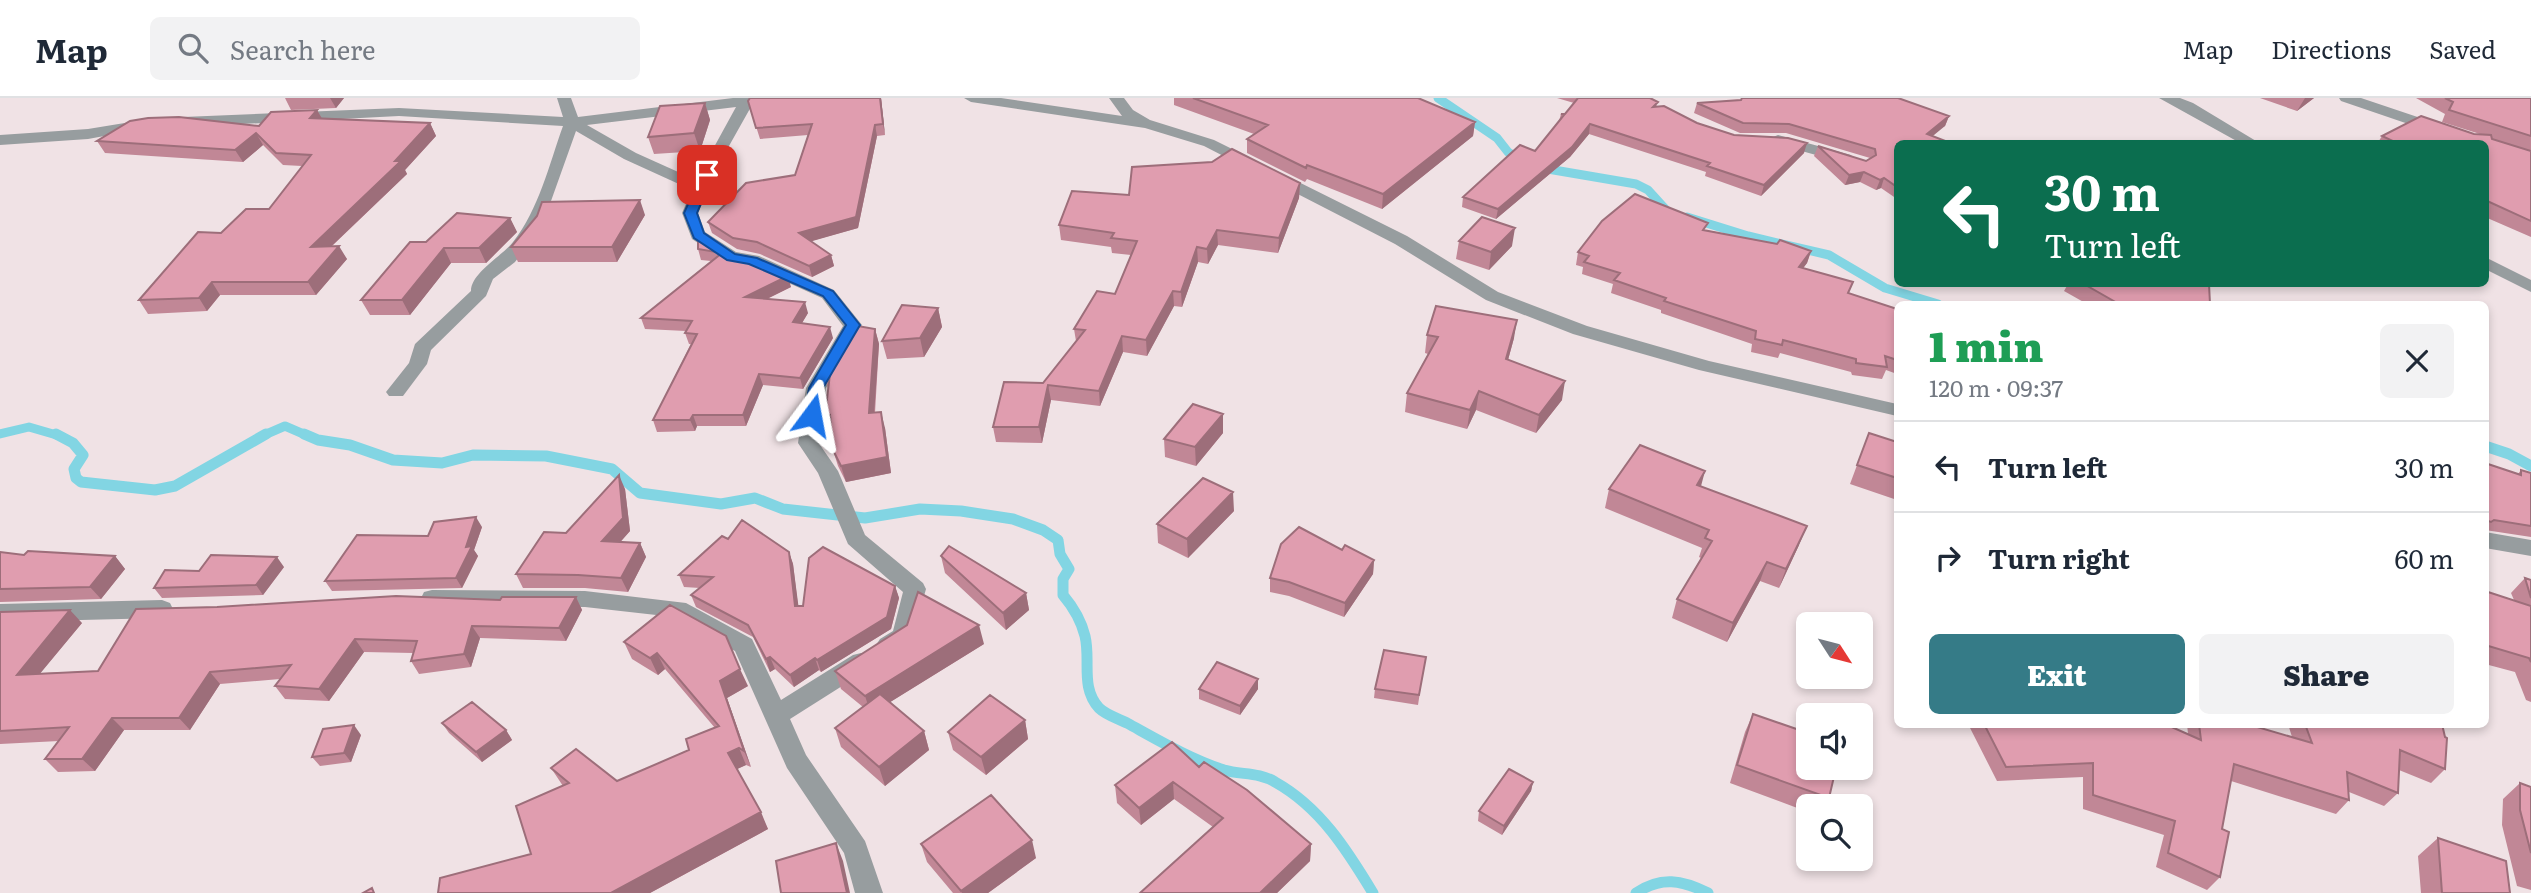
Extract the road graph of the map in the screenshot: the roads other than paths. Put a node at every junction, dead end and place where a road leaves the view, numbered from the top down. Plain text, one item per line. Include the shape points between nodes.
1 (564, 98) edge
2 (770, 98) edge
3 (971, 98) edge
4 (1116, 98) edge
5 (2166, 98) edge
6 (2346, 98) edge
7 (746, 102) junction
8 (572, 121) junction
9 (1147, 124) junction
10 (0, 140) edge
11 (2247, 140) edge
12 (2473, 140) edge
13 (1756, 142) edge
14 (1863, 163) edge
15 (702, 189) junction
16 (2489, 264) edge
17 (2531, 287) edge
18 (396, 392) dead end
19 (1894, 409) edge
20 (2489, 541) edge
21 (2531, 548) edge
22 (404, 598) edge
23 (187, 608) edge
24 (0, 612) edge
25 (775, 716) junction
26 (869, 893) edge

1 - 8 street
2 - 7 street
3 - 9 street
4 - 9 street via 1128,113
5 - 11 street
6 - 12 street
7 - 8 street
7 - 15 street
8 - 10 street via 399,112 161,122 88,134
8 - 15 street via 630,156
8 - 18 street via 535,225 509,258 487,275 480,292 422,348 418,364
9 - 19 street via 1209,143 1401,240 1492,296 1580,330 1706,366
13 - 14 street via 1770,138
15 - 25 street via 690,213 698,235 731,257 752,260 828,294 853,325 816,388 808,443 828,471 856,539 915,589 903,636
16 - 17 street
20 - 21 street
22 - 25 street via 585,599 678,609 744,645
23 - 24 street
25 - 26 street via 796,761 856,849

